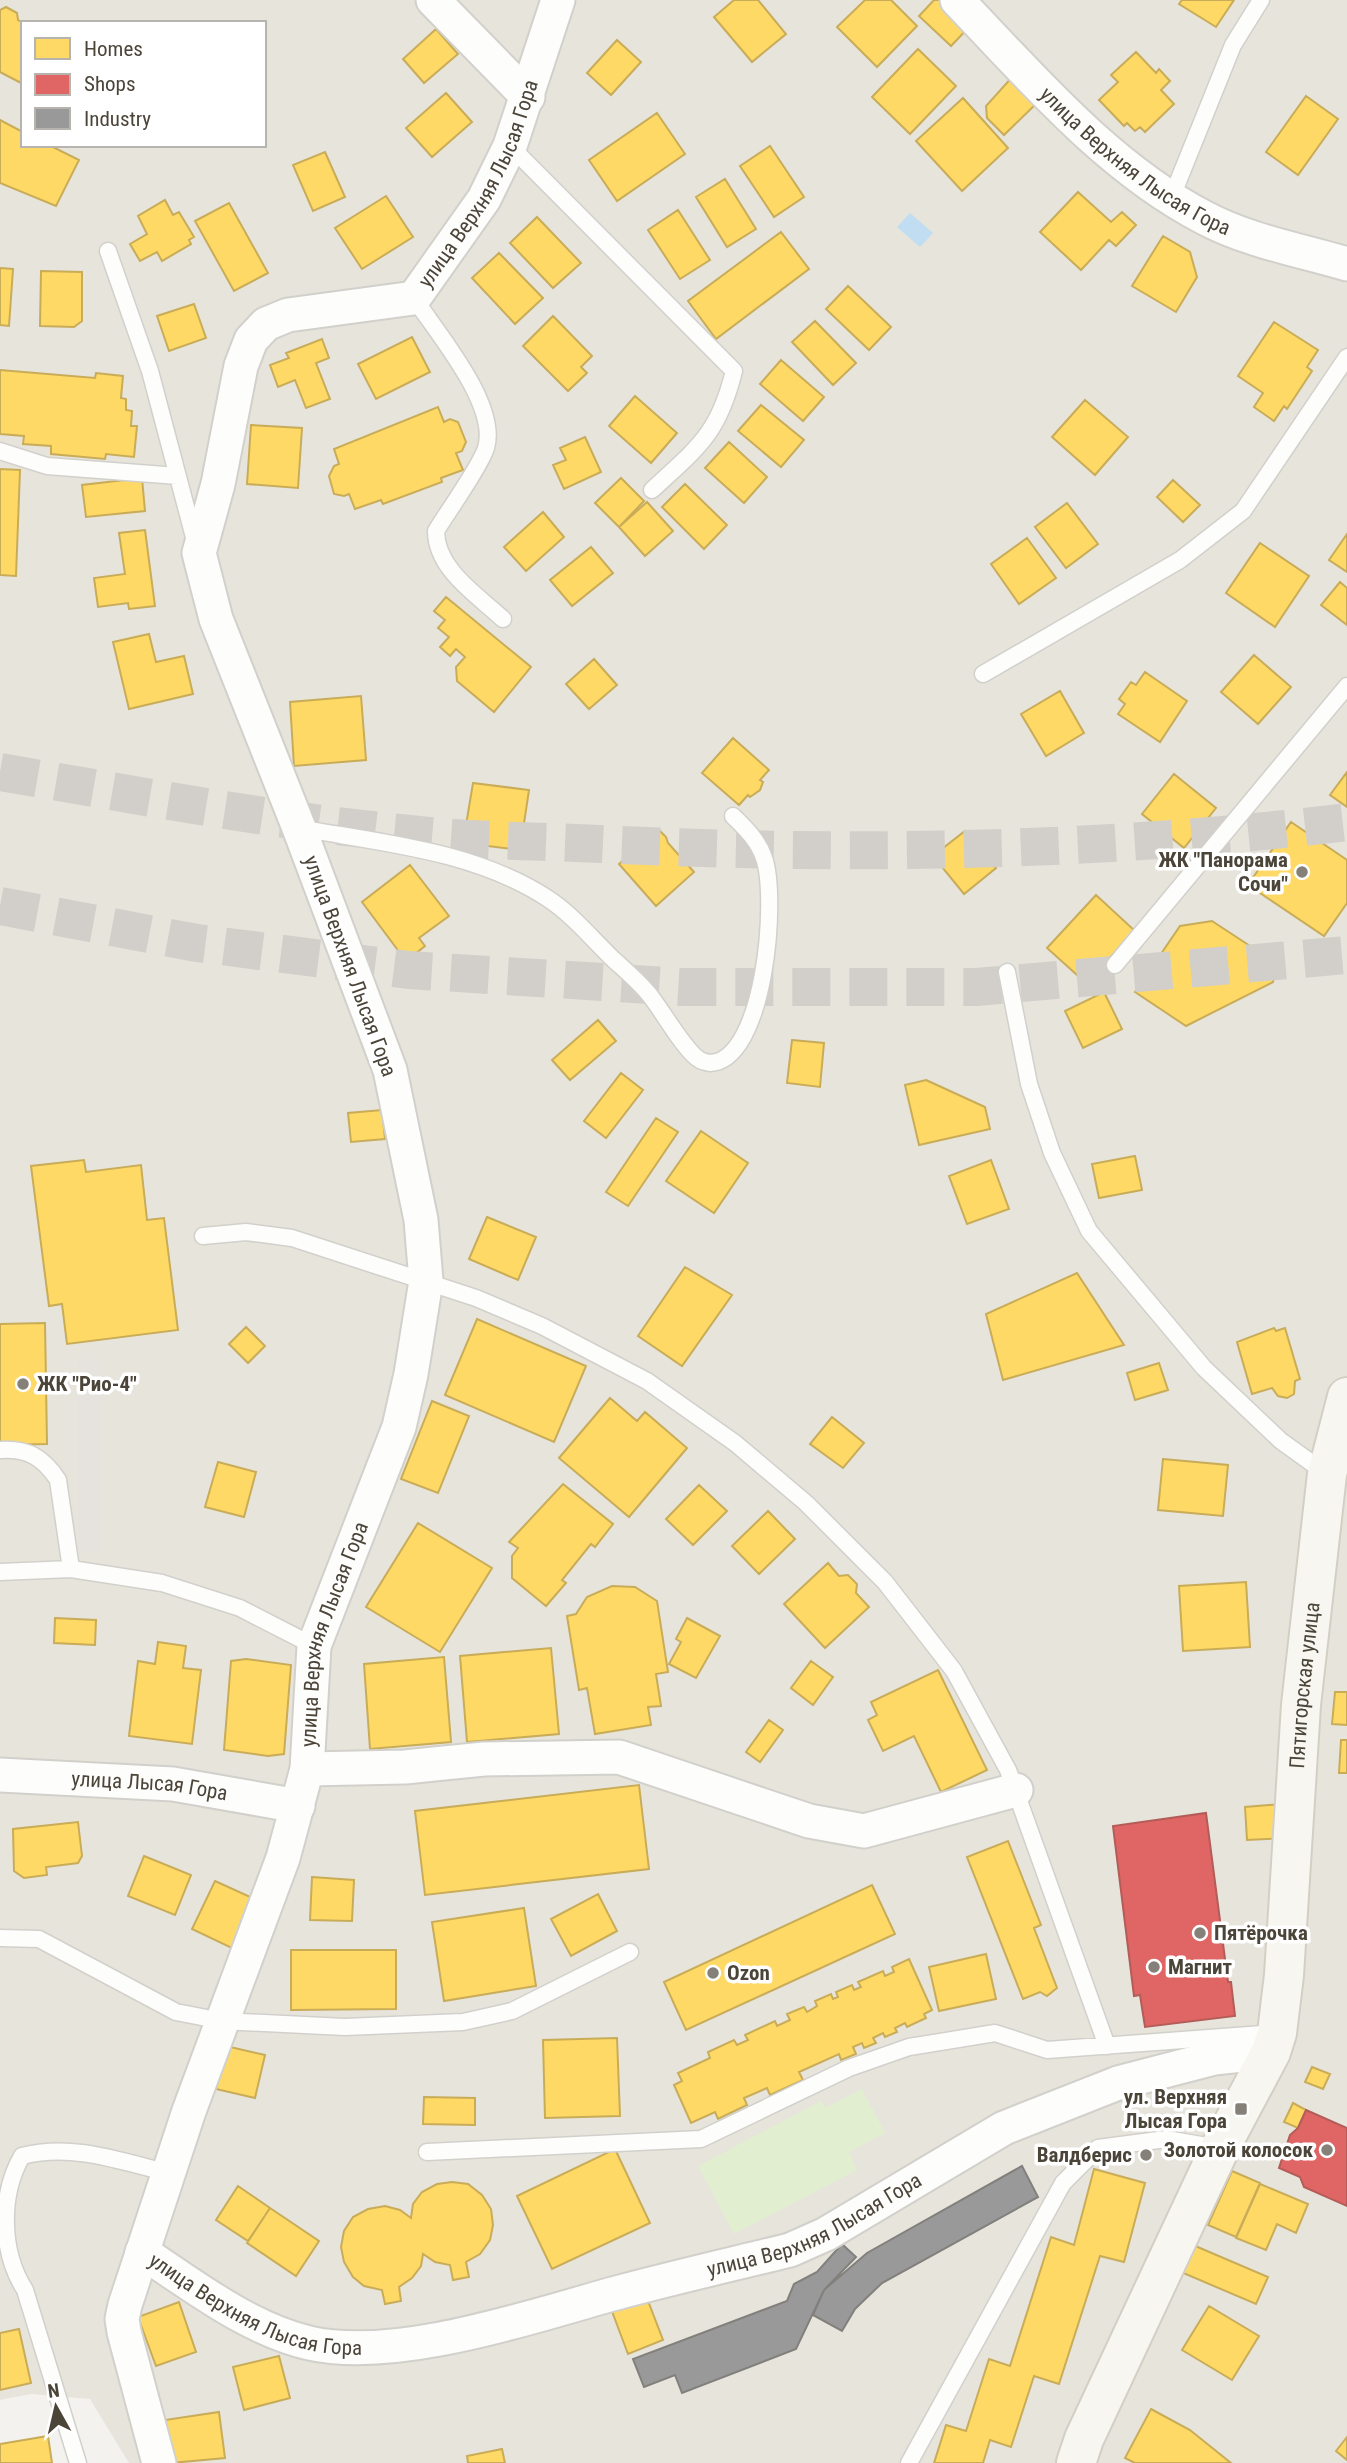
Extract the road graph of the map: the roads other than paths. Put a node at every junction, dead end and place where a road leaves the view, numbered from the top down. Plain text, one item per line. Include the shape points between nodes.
1 (433, 0) edge
2 (558, 0) edge
3 (957, 0) edge
4 (1261, 0) edge
5 (528, 97) junction
6 (510, 146) junction
7 (1171, 199) junction
8 (108, 251) dead end
9 (1347, 264) edge
10 (414, 298) junction
11 (1347, 357) edge
12 (0, 451) edge
13 (178, 477) junction
14 (652, 490) dead end
15 (199, 553) junction
16 (503, 619) dead end
17 (983, 674) dead end
18 (1347, 686) edge
19 (733, 816) dead end
20 (299, 828) junction
21 (1115, 965) dead end
22 (1007, 972) dead end
23 (203, 1236) dead end
24 (426, 1281) junction
25 (1347, 1397) edge
26 (0, 1450) edge
27 (1327, 1474) junction
28 (71, 1569) junction
29 (0, 1572) edge
30 (314, 1646) junction
31 (307, 1769) junction
32 (0, 1775) edge
33 (1016, 1790) junction
34 (298, 1806) junction
35 (0, 1938) edge
36 (630, 1952) dead end
37 (222, 2021) junction
38 (1274, 2043) junction
39 (1107, 2046) junction
40 (1220, 2148) junction
41 (427, 2152) dead end
42 (169, 2174) junction
43 (142, 2252) junction
44 (1075, 2455) edge
45 (78, 2463) edge
46 (159, 2463) edge
47 (909, 2463) edge

1 - 5 street
2 - 5 street, улица Верхняя Лысая Гора
3 - 7 street, улица Верхняя Лысая Гора via 1056,103
4 - 7 lane via 1233,45
5 - 6 street, улица Верхняя Лысая Гора
6 - 10 street, улица Верхняя Лысая Гора via 484,199
6 - 14 lane via 734,371 725,408 707,439
7 - 9 street, улица Верхняя Лысая Гора via 1232,229
8 - 13 lane via 150,371
10 - 15 street, улица Верхняя Лысая Гора via 288,316 266,324 251,340 241,366
10 - 16 lane via 483,403 486,426 486,448 436,531 436,542 450,568
11 - 17 lane via 1242,512 1180,560
12 - 13 lane via 47,466
13 - 15 lane
15 - 20 street, улица Верхняя Лысая Гора via 216,620
18 - 21 lane
19 - 20 lane via 758,842 766,860 772,919 764,976 739,1046 724,1059 709,1063 690,1050 648,992 550,900 517,880 431,852
20 - 24 street, улица Верхняя Лысая Гора via 390,1070 421,1220
22 - 27 lane via 1029,1084 1052,1153 1089,1231 1204,1368 1281,1441
23 - 24 lane via 246,1232 292,1238
24 - 30 street, улица Верхняя Лысая Гора via 398,1427
24 - 33 lane via 542,1326 647,1381 735,1443 806,1503 885,1582 933,1642 954,1671
25 - 27 street, Пятигорская улица
26 - 28 lane via 31,1453 58,1480
27 - 38 street, Пятигорская улица via 1301,1705 1284,1975
28 - 29 lane
28 - 30 lane via 200,1593
30 - 31 street, улица Верхняя Лысая Гора
31 - 33 street via 619,1757 809,1821 864,1832
31 - 34 street, улица Верхняя Лысая Гора
32 - 34 street, улица Лысая Гора via 173,1784
33 - 39 lane
34 - 37 street, улица Верхняя Лысая Гора
35 - 37 lane via 39,1939 176,2012
36 - 37 lane via 512,2011 463,2022 345,2027
37 - 42 street, улица Верхняя Лысая Гора
38 - 39 lane
38 - 40 street
38 - 43 street, улица Верхняя Лысая Гора via 1118,2083 1004,2128 826,2234 790,2250 495,2326 381,2348 331,2347 278,2333 242,2316
39 - 41 lane via 1046,2050 995,2033 909,2047 849,2068 701,2139
40 - 44 street
40 - 47 lane via 1166,2139 1098,2148 1063,2183
42 - 43 street, улица Верхняя Лысая Гора
42 - 45 lane via 89,2153 46,2150 22,2155 10,2174 4,2196 5,2225 14,2274 25,2290
43 - 46 street via 122,2319

